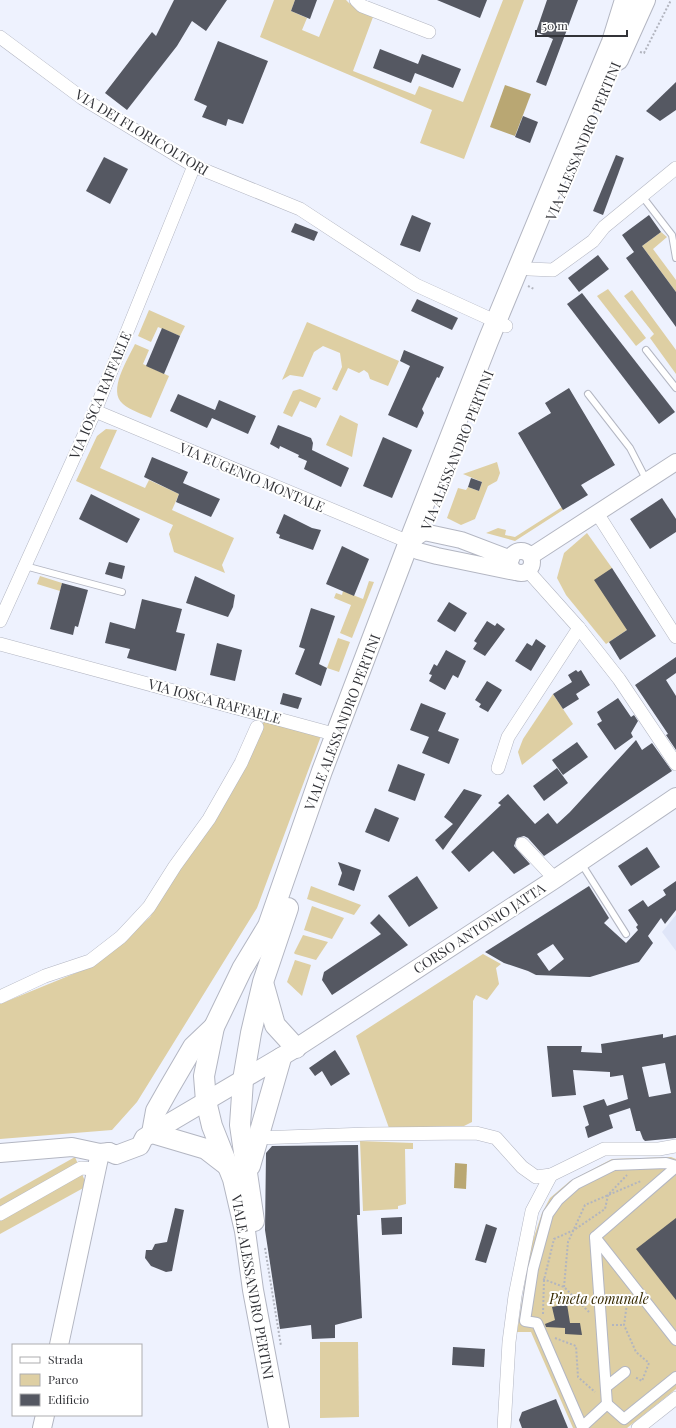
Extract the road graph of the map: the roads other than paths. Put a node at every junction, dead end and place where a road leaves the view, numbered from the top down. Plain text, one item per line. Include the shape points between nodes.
1 (356, 0) edge
2 (625, 0) edge
3 (645, 0) edge
4 (429, 32) dead end
5 (0, 37) edge
6 (194, 166) junction
7 (676, 168) edge
8 (642, 196) junction
9 (676, 258) edge
10 (521, 277) junction
11 (494, 321) junction
12 (646, 350) dead end
13 (676, 388) edge
14 (588, 394) dead end
15 (95, 411) junction
16 (676, 462) edge
17 (647, 481) junction
18 (597, 514) junction
19 (417, 542) junction
20 (521, 565) junction
21 (25, 566) junction
22 (122, 592) dead end
23 (0, 621) edge
24 (579, 628) junction
25 (676, 637) edge
26 (0, 644) edge
27 (257, 727) dead end
28 (337, 735) junction
29 (676, 764) edge
30 (498, 768) dead end
31 (676, 797) edge
32 (522, 844) dead end
33 (580, 861) junction
34 (555, 879) junction
35 (626, 934) dead end
36 (263, 982) junction
37 (0, 997) edge
38 (214, 1027) junction
39 (288, 1053) junction
40 (243, 1080) junction
41 (206, 1102) junction
42 (148, 1135) junction
43 (257, 1138) junction
44 (676, 1146) edge
45 (0, 1153) edge
46 (101, 1158) junction
47 (228, 1166) junction
48 (676, 1167) edge
49 (248, 1172) junction
50 (551, 1175) junction
51 (0, 1214) edge
52 (595, 1237) junction
53 (676, 1340) edge
54 (59, 1344) edge
55 (625, 1372) road end
56 (676, 1377) edge
57 (606, 1388) junction
58 (676, 1398) edge
59 (607, 1404) junction
60 (45, 1416) edge
61 (42, 1428) edge
62 (279, 1428) edge
63 (289, 1428) edge
64 (504, 1428) edge
65 (638, 1428) edge

1 - 4 street via 362,6
2 - 10 main road via 612,42
3 - 10 main road, VIA ALESSANDRO PERTINI
5 - 6 street, VIA DEI FLORICOLTORI via 82,98
6 - 11 street, VIA DEI FLORICOLTORI via 300,209 416,285
6 - 15 street, VIA IOSCA RAFFAELE
7 - 8 street
8 - 9 lane via 672,235
8 - 10 street via 604,227 593,241 553,270
10 - 11 main road, VIALE ALESSANDRO PERTINI
11 - 19 main road, VIALE ALESSANDRO PERTINI via 492,345
12 - 13 lane
14 - 17 lane via 630,448
15 - 19 street, VIA EUGENIO MONTALE
15 - 21 street, VIA IOSCA RAFFAELE
16 - 17 street
17 - 18 street
18 - 20 street
18 - 25 street
19 - 20 street via 437,556
19 - 20 street via 461,540
19 - 28 main road, VIALE ALESSANDRO PERTINI
19 - 36 main road, VIALE ALESSANDRO PERTINI
20 - 24 street
21 - 22 lane
21 - 23 street, VIA IOSCA RAFFAELE
24 - 29 street via 619,679
24 - 30 street via 508,737
26 - 28 street, VIA IOSCA RAFFAELE
27 - 37 street via 209,818 149,907 121,937 90,961 45,976
28 - 38 main road, VIALE ALESSANDRO PERTINI via 268,926 242,970
31 - 33 main road, CORSO ANTONIO JATTA
32 - 34 street
33 - 34 main road, CORSO ANTONIO JATTA
33 - 35 lane
34 - 39 main road, CORSO ANTONIO JATTA
36 - 39 main road via 275,1026
36 - 40 main road, VIALE ALESSANDRO PERTINI
38 - 41 main road, VIALE ALESSANDRO PERTINI via 204,1076
38 - 42 main road via 193,1047 156,1111
39 - 40 main road
39 - 43 main road, VIALE ALESSANDRO PERTINI via 269,1093
40 - 41 main road
40 - 49 main road, VIALE ALESSANDRO PERTINI via 240,1125
41 - 42 main road
41 - 47 main road, VIALE ALESSANDRO PERTINI via 212,1126
42 - 46 main road via 140,1146 116,1156
42 - 47 main road via 206,1149
43 - 49 main road, VIALE ALESSANDRO PERTINI
43 - 50 street via 476,1133 496,1138 522,1167 536,1177
44 - 50 street via 659,1149 604,1149
45 - 46 main road via 72,1147
46 - 51 street
46 - 54 main road
47 - 62 main road, VIALE ALESSANDRO PERTINI via 245,1231 253,1290
48 - 52 street
48 - 59 street via 666,1163 614,1165 576,1184 558,1200 548,1214 532,1276 525,1321 537,1323 582,1427
49 - 63 main road, VIALE ALESSANDRO PERTINI
50 - 64 street via 532,1211 517,1289 509,1342
52 - 53 street
52 - 57 street
55 - 57 street
56 - 59 street via 624,1419
57 - 59 street
58 - 65 street
60 - 61 main road

